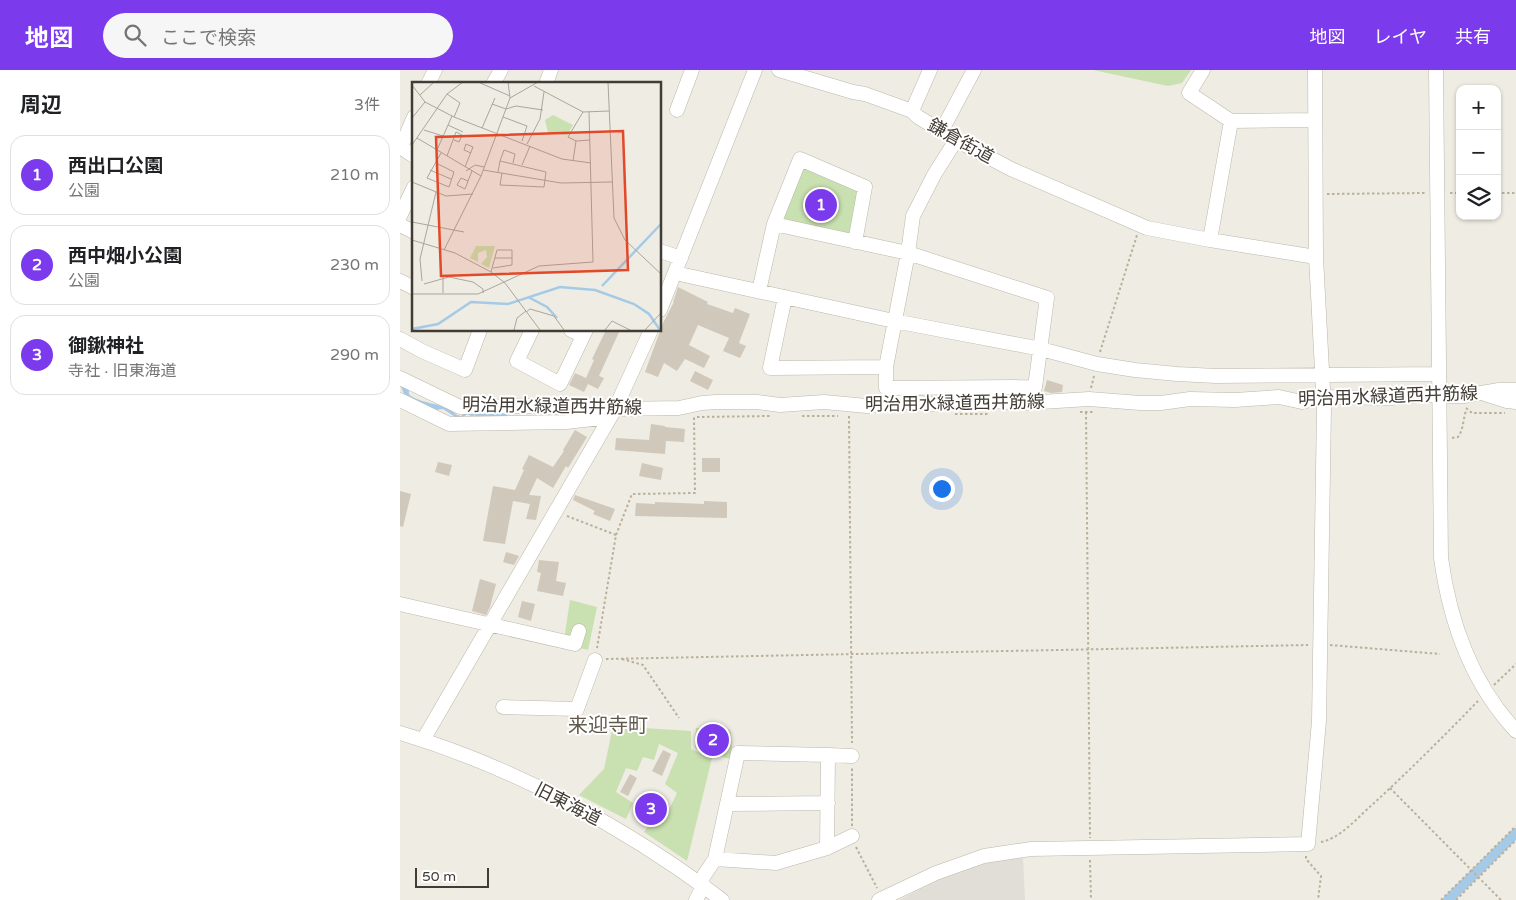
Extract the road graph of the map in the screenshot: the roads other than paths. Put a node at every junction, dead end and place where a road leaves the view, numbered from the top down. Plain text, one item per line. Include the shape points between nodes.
1 (501, 70) edge
2 (551, 70) edge
3 (692, 70) edge
4 (756, 70) edge
5 (779, 70) edge
6 (930, 70) edge
7 (974, 70) edge
8 (1203, 70) edge
9 (1315, 70) edge
10 (1436, 70) edge
11 (494, 82) edge
12 (547, 82) edge
13 (677, 110) dead end
14 (912, 111) junction
15 (1315, 120) junction
16 (412, 121) edge
17 (1231, 122) junction
18 (942, 130) junction
19 (956, 140) junction
20 (400, 147) edge
21 (412, 155) edge
22 (412, 191) edge
23 (400, 216) edge
24 (774, 224) junction
25 (400, 226) edge
26 (412, 231) edge
27 (1210, 240) junction
28 (855, 242) junction
29 (661, 251) edge
30 (908, 253) junction
31 (1316, 257) junction
32 (681, 258) junction
33 (675, 273) junction
34 (400, 281) edge
35 (412, 287) edge
36 (759, 291) junction
37 (785, 297) junction
38 (661, 307) edge
39 (894, 321) junction
40 (480, 331) edge
41 (532, 331) edge
42 (651, 331) edge
43 (580, 332) edge
44 (400, 338) edge
45 (1041, 350) junction
46 (886, 367) junction
47 (1322, 374) junction
48 (1438, 374) junction
49 (400, 378) edge
50 (1516, 390) edge
51 (1483, 394) junction
52 (1323, 396) junction
53 (1439, 396) junction
54 (400, 400) edge
55 (1516, 402) edge
56 (613, 413) junction
57 (400, 604) edge
58 (491, 625) junction
59 (579, 631) dead end
60 (595, 660) road end
61 (503, 707) dead end
62 (1516, 731) edge
63 (400, 733) edge
64 (423, 740) junction
65 (828, 755) junction
66 (852, 756) road end
67 (828, 803) junction
68 (727, 804) junction
69 (852, 836) road end
70 (827, 848) junction
71 (715, 859) junction
72 (701, 884) junction
73 (881, 899) edge
74 (696, 900) edge
75 (722, 900) edge

1 - 11 street
2 - 12 street
3 - 13 street
4 - 32 street
5 - 14 street, 鎌倉街道
6 - 14 street
7 - 18 street
8 - 17 street via 1188,93
9 - 15 street
10 - 48 street
14 - 18 street, 鎌倉街道
15 - 17 street
15 - 31 street
16 - 20 street
17 - 27 street
18 - 19 street, 鎌倉街道
19 - 27 street, 鎌倉街道 via 1011,169 1147,228
19 - 30 street via 913,216
20 - 21 street
22 - 23 street
24 - 28 street
24 - 28 street via 800,159 865,187
24 - 36 street
25 - 26 street
27 - 31 street, 鎌倉街道
28 - 30 street
29 - 32 street
30 - 39 street
30 - 45 street via 1046,298
31 - 47 street
32 - 33 street
33 - 36 street
33 - 38 street
34 - 35 street
36 - 37 street
37 - 39 street
37 - 46 street via 770,368
39 - 45 street
39 - 46 street
40 - 44 street via 465,370
41 - 43 street via 517,361 560,384
42 - 56 street
45 - 46 street via 1035,387 886,388
45 - 47 street via 1096,364 1177,374
47 - 48 street
47 - 52 street
48 - 53 street
49 - 56 street, 明治用水緑道西井筋線 via 460,407 527,406
50 - 51 street, 明治用水緑道西井筋線
51 - 53 street, 明治用水緑道西井筋線
51 - 55 street
52 - 53 street, 明治用水緑道西井筋線
52 - 56 street, 明治用水緑道西井筋線 via 1302,402 1279,397 1140,403 1089,399 1025,403 971,400 867,406 824,402 780,405 709,402 679,408
52 - 73 street via 1319,721 1308,844 1031,849 984,856 936,873
53 - 62 street via 1441,558 1445,588 1471,664 1486,694
54 - 56 street via 448,424 566,422
56 - 58 street
57 - 58 street
58 - 59 street via 575,644
58 - 64 street
60 - 61 street via 577,708
63 - 64 street, 旧東海道
64 - 72 street, 旧東海道 via 488,764 604,822
65 - 66 street
65 - 67 street
65 - 68 street via 738,753
67 - 68 street
67 - 70 street
68 - 71 street
69 - 70 street
70 - 71 street via 776,863
71 - 72 street
72 - 74 street
72 - 75 street, 旧東海道

